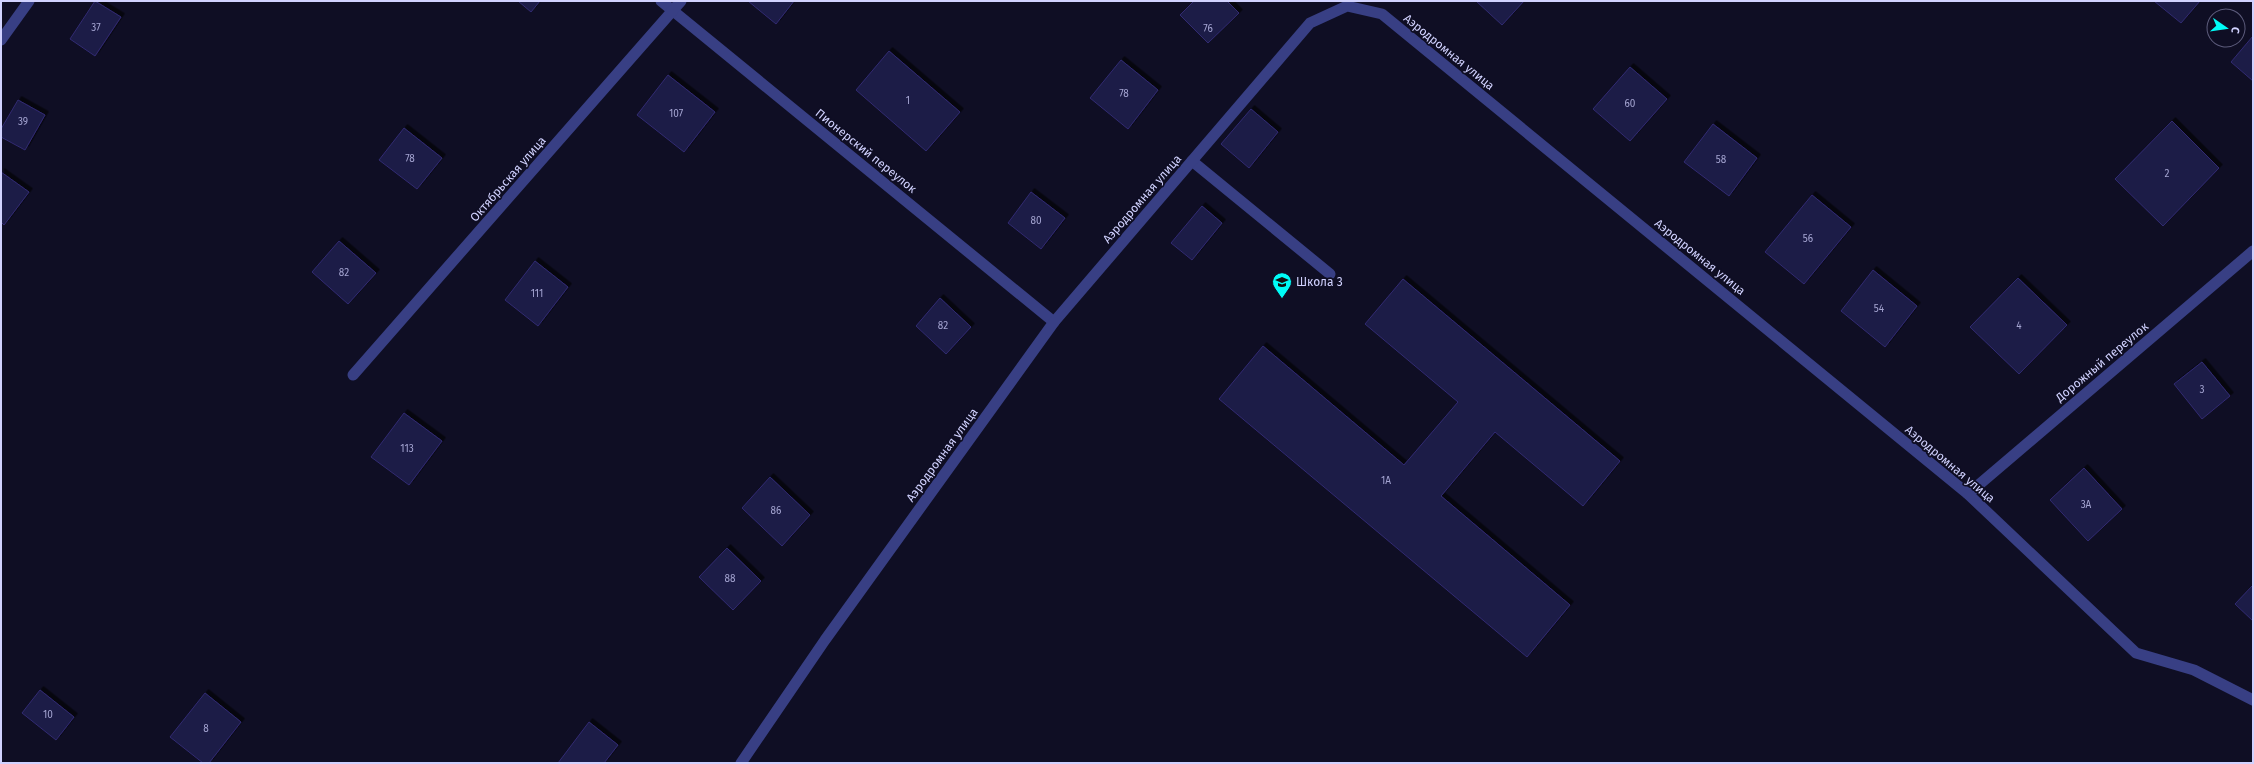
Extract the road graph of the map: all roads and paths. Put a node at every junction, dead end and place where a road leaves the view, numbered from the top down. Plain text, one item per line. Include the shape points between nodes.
1 (29, 1) edge
2 (661, 1) edge
3 (681, 1) edge
4 (673, 11) junction
5 (1, 40) edge
6 (1192, 161) junction
7 (2253, 251) edge
8 (1330, 274) dead end
9 (1054, 322) junction
10 (353, 375) dead end
11 (1968, 494) junction
12 (2253, 700) edge
13 (741, 763) edge

1 - 5 street
2 - 4 street, Пионерский переулок
3 - 4 street, Октябрьская улица
4 - 9 street, Пионерский переулок
4 - 10 street, Октябрьская улица
6 - 8 street
6 - 9 street, Аэродромная улица
6 - 11 street, Аэродромная улица via 1310,23 1347,6 1382,14
7 - 11 street, Дорожный переулок
9 - 13 street, Аэродромная улица via 825,640
11 - 12 street, Аэродромная улица via 2136,653 2194,670

